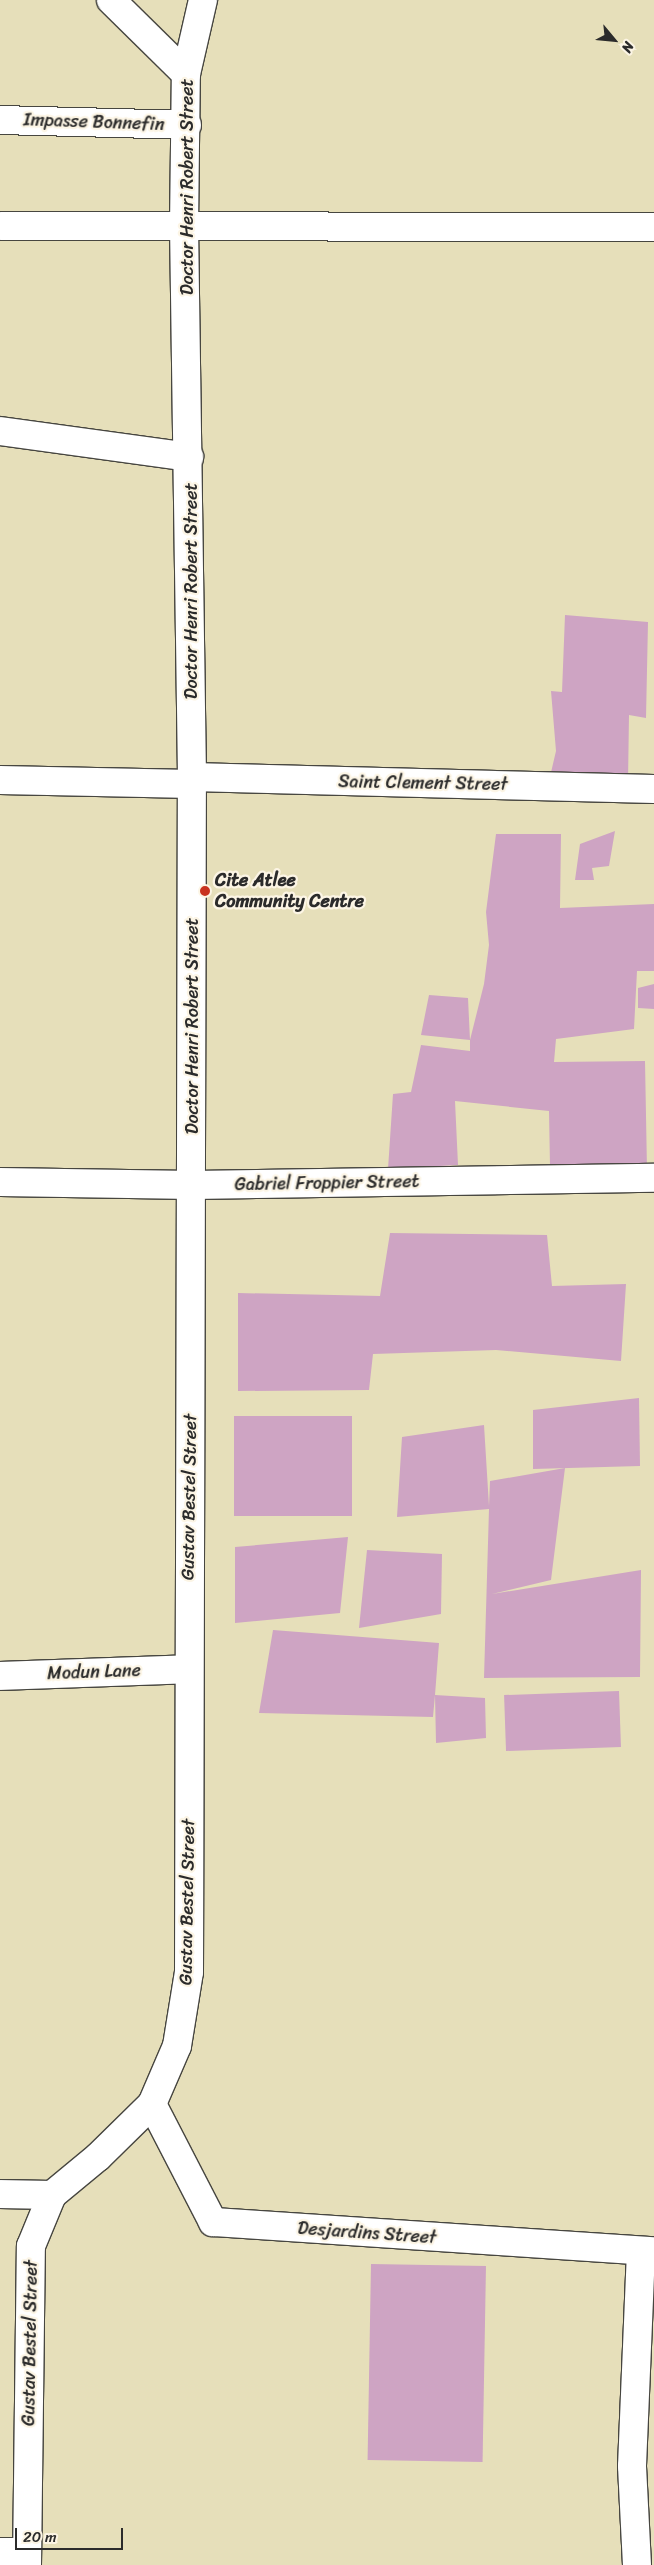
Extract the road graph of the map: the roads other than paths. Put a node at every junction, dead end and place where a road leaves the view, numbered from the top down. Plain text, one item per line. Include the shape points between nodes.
1 (111, 0) edge
2 (203, 0) edge
3 (186, 74) junction
4 (0, 120) edge
5 (187, 125) junction
6 (1, 226) dead end
7 (184, 227) junction
8 (654, 227) edge
9 (0, 431) edge
10 (189, 457) junction
11 (0, 780) edge
12 (192, 780) junction
13 (654, 789) edge
14 (654, 1178) edge
15 (0, 1182) edge
16 (193, 1185) junction
17 (187, 1669) junction
18 (0, 1676) edge
19 (152, 2104) junction
20 (0, 2194) edge
21 (52, 2195) junction
22 (647, 2251) edge
23 (0, 2552) edge
24 (27, 2558) edge
25 (637, 2565) edge

1 - 3 street
2 - 3 street, Doctor Henri Robert Street
3 - 5 street, Doctor Henri Robert Street
4 - 5 street, Impasse Bonnefin
5 - 7 street, Doctor Henri Robert Street
6 - 7 street
7 - 8 street
7 - 10 street, Doctor Henri Robert Street
9 - 10 street
10 - 12 street, Doctor Henri Robert Street
11 - 12 street, Saint Clement Street
12 - 13 street, Saint Clement Street
12 - 16 street, Doctor Henri Robert Street
14 - 16 street, Gabriel Froppier Street
15 - 16 street, Gabriel Froppier Street
16 - 17 street, Gustav Bestel Street
17 - 18 street, Modun Lane
17 - 19 street, Gustav Bestel Street via 189,1972 177,2046
19 - 21 street, Gustav Bestel Street via 98,2157
19 - 22 street, Desjardins Street via 213,2222
20 - 21 street
21 - 24 street, Gustav Bestel Street via 31,2246
22 - 25 street via 632,2466
23 - 24 street

